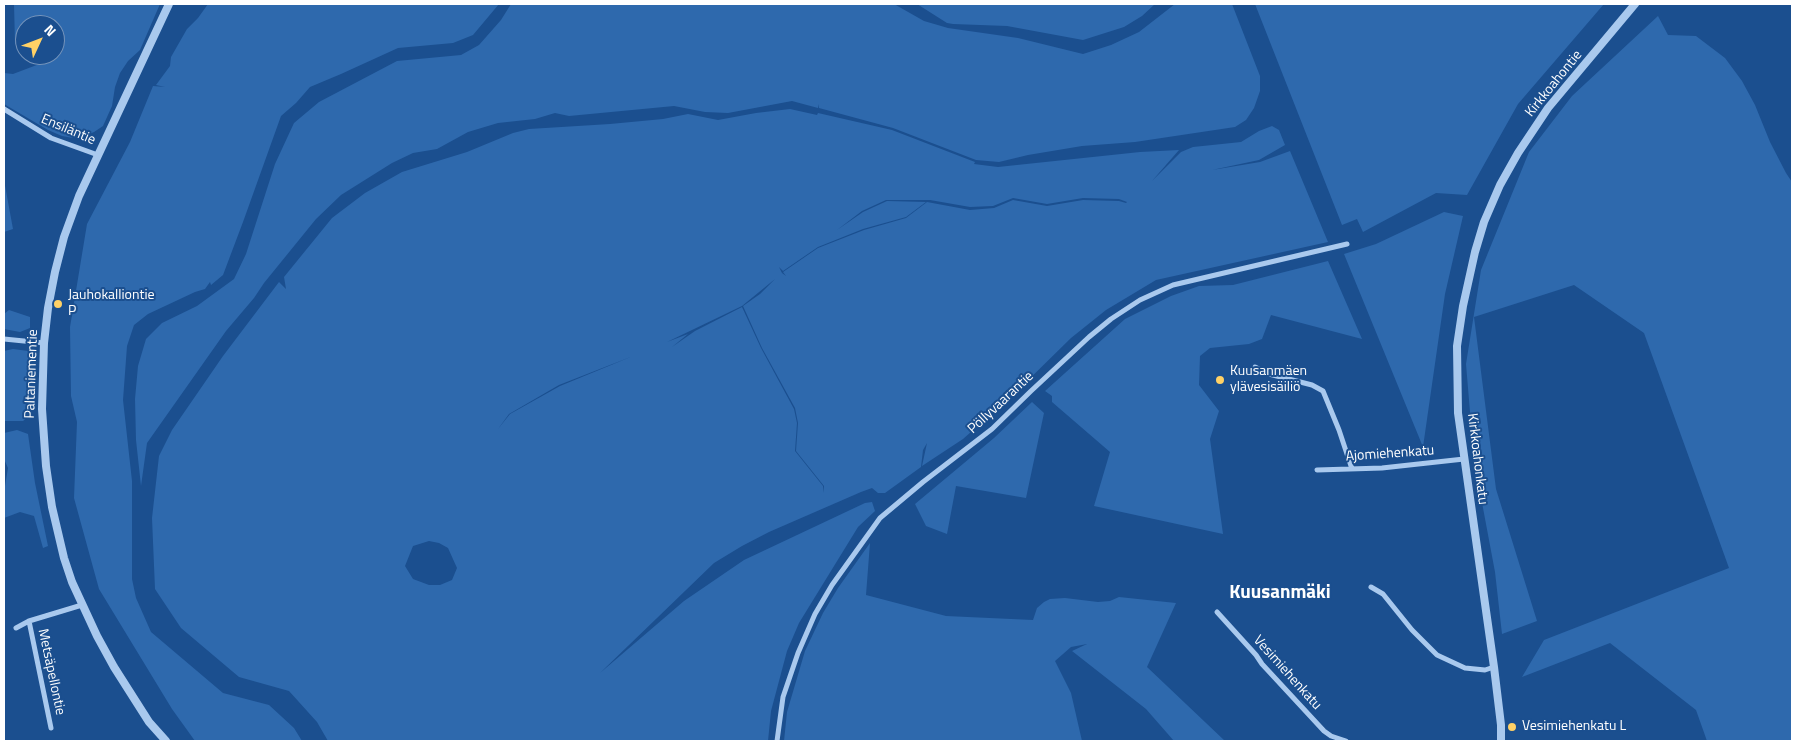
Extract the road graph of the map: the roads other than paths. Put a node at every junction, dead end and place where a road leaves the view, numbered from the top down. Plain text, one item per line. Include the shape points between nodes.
1 (169, 4) edge
2 (1635, 4) edge
3 (4, 109) edge
4 (98, 155) junction
5 (1500, 186) joint
6 (1347, 244) dead end
7 (4, 339) edge
8 (44, 343) junction
9 (1255, 368) dead end
10 (1464, 459) junction
11 (1352, 469) junction
12 (1317, 470) dead end
13 (1371, 587) dead end
14 (82, 605) junction
15 (1216, 612) dead end
16 (29, 621) junction
17 (16, 628) dead end
18 (1494, 667) junction
19 (51, 728) dead end
20 (166, 741) edge
21 (777, 741) edge
22 (1346, 741) edge
23 (1501, 741) edge

1 - 4 street, Paltaniementie
2 - 5 street, Kirkkoahontie via 1548,108
3 - 4 street, Ensiläntie via 51,138
4 - 8 street, Paltaniementie via 64,237 53,281
5 - 10 street, Kirkkoahonkatu via 1475,252 1457,346 1458,413
6 - 21 street, Pöllyvaarantie via 1173,286 1140,300 1089,337 992,429 880,518 815,614 784,697
7 - 8 street
8 - 14 street, Paltaniementie via 42,409 46,466 64,558
9 - 11 street via 1323,391
10 - 11 street, Ajomiehenkatu
10 - 18 street, Kirkkoahonkatu
11 - 12 street, Ajomiehenkatu
13 - 18 street via 1383,594 1437,655 1465,668 1485,670
14 - 16 street, Metsäpellontie
14 - 20 street, Paltaniementie via 114,667 149,722
15 - 22 street, Vesimiehenkatu via 1324,731
16 - 17 street, Metsäpellontie
16 - 19 street, Metsäpellontie
18 - 23 street, Kirkkoahonkatu

